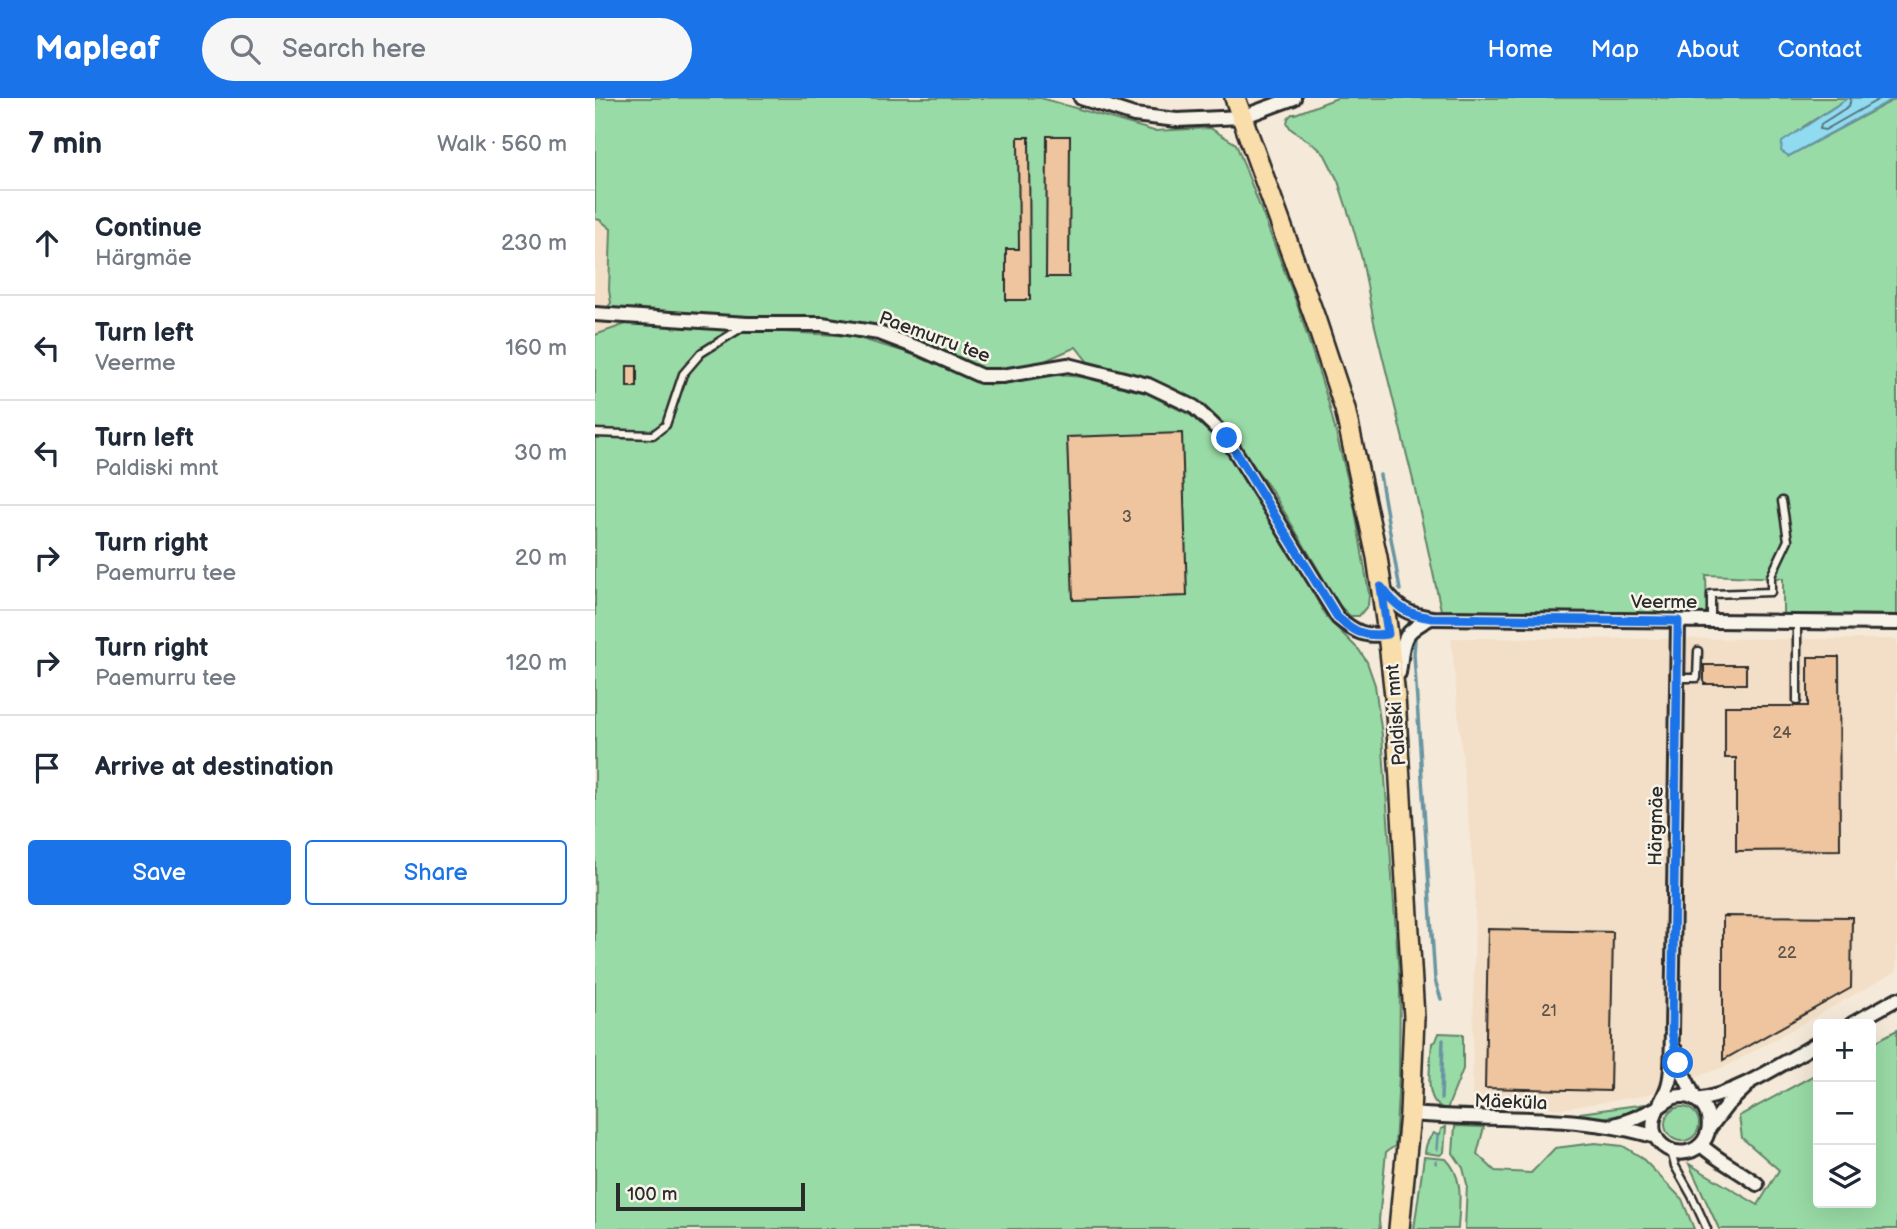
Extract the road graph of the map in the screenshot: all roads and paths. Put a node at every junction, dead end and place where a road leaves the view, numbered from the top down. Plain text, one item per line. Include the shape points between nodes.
1 (1081, 98) edge
2 (1235, 98) edge
3 (1294, 98) edge
4 (1242, 117) junction
5 (595, 314) edge
6 (747, 324) junction
7 (595, 433) edge
8 (1782, 501) dead end
9 (1381, 587) junction
10 (1432, 618) junction
11 (1711, 620) junction
12 (1678, 621) junction
13 (1797, 621) junction
14 (1897, 623) edge
15 (1388, 634) junction
16 (1698, 651) dead end
17 (1677, 678) junction
18 (1395, 696) junction
19 (1797, 701) dead end
20 (1897, 999) edge
21 (1861, 1019) edge
22 (1672, 1032) junction
23 (1813, 1046) edge
24 (1753, 1080) junction
25 (1696, 1100) junction
26 (1659, 1107) junction
27 (1410, 1114) junction
28 (1610, 1126) junction
29 (1710, 1127) junction
30 (1656, 1137) junction
31 (1701, 1145) junction
32 (1671, 1151) junction
33 (1757, 1184) dead end
34 (1399, 1229) edge
35 (1707, 1229) edge

1 - 4 street via 1134,115 1177,120
2 - 4 main road, Paldiski mnt
3 - 4 street
4 - 9 main road, Paldiski mnt via 1345,409
5 - 6 street, Paemurru tee
6 - 7 lane via 701,353 683,374 666,425 653,435
6 - 15 street, Paemurru tee via 822,324 879,333 981,376 1067,365 1149,385 1194,407 1227,438 1338,618 1354,631
8 - 11 lane via 1788,540 1771,576 1771,592 1711,594
9 - 10 street, Veerme via 1400,609
9 - 15 main road, Paldiski mnt
10 - 12 street, Veerme
10 - 18 street via 1409,631 1403,641
11 - 12 street, Veerme
11 - 13 street, Veerme
12 - 17 street, Härgmäe
13 - 14 street, Veerme
13 - 19 lane
15 - 18 main road, Paldiski mnt
16 - 17 lane via 1697,678
17 - 22 street, Härgmäe
18 - 27 main road, Paldiski mnt via 1414,1017
20 - 21 street
22 - 25 street, Härgmäe via 1678,1063
22 - 26 street, Härgmäe via 1670,1078
23 - 24 street
24 - 25 street
24 - 29 street
25 - 26 street via 1676,1096
25 - 29 street via 1707,1111
26 - 28 street, Mäeküla
26 - 30 street via 1653,1122
27 - 28 street, Mäeküla
27 - 34 main road, Paldiski mnt
28 - 30 street, Mäeküla
29 - 31 street
30 - 32 street
31 - 32 street via 1692,1151
31 - 33 street
32 - 35 lane

